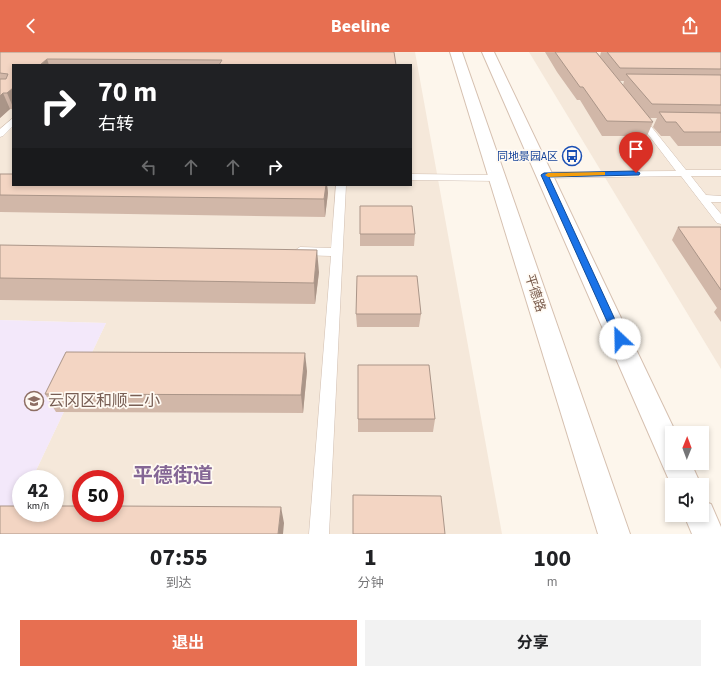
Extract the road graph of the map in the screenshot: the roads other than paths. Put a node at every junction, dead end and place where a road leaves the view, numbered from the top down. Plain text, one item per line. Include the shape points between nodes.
1 (456, 52) edge
2 (488, 52) edge
3 (632, 109) edge
4 (12, 122) edge
5 (642, 122) junction
6 (658, 122) dead end
7 (0, 134) edge
8 (682, 173) junction
9 (721, 173) edge
10 (544, 175) junction
11 (412, 177) edge
12 (497, 178) junction
13 (341, 186) edge
14 (703, 198) junction
15 (721, 199) edge
16 (721, 221) edge
17 (290, 251) edge
18 (337, 252) junction
19 (665, 439) edge
20 (703, 522) edge
21 (319, 534) edge
22 (614, 534) edge
23 (708, 534) edge

1 - 12 main road, 平德路
2 - 10 main road
3 - 5 lane
4 - 7 lane
5 - 6 lane
5 - 8 lane
8 - 9 lane
8 - 10 lane
8 - 14 lane
10 - 19 main road
11 - 12 lane
12 - 22 main road, 平德路
13 - 18 lane
14 - 15 lane
14 - 16 lane
17 - 18 lane
18 - 21 lane
20 - 23 main road

